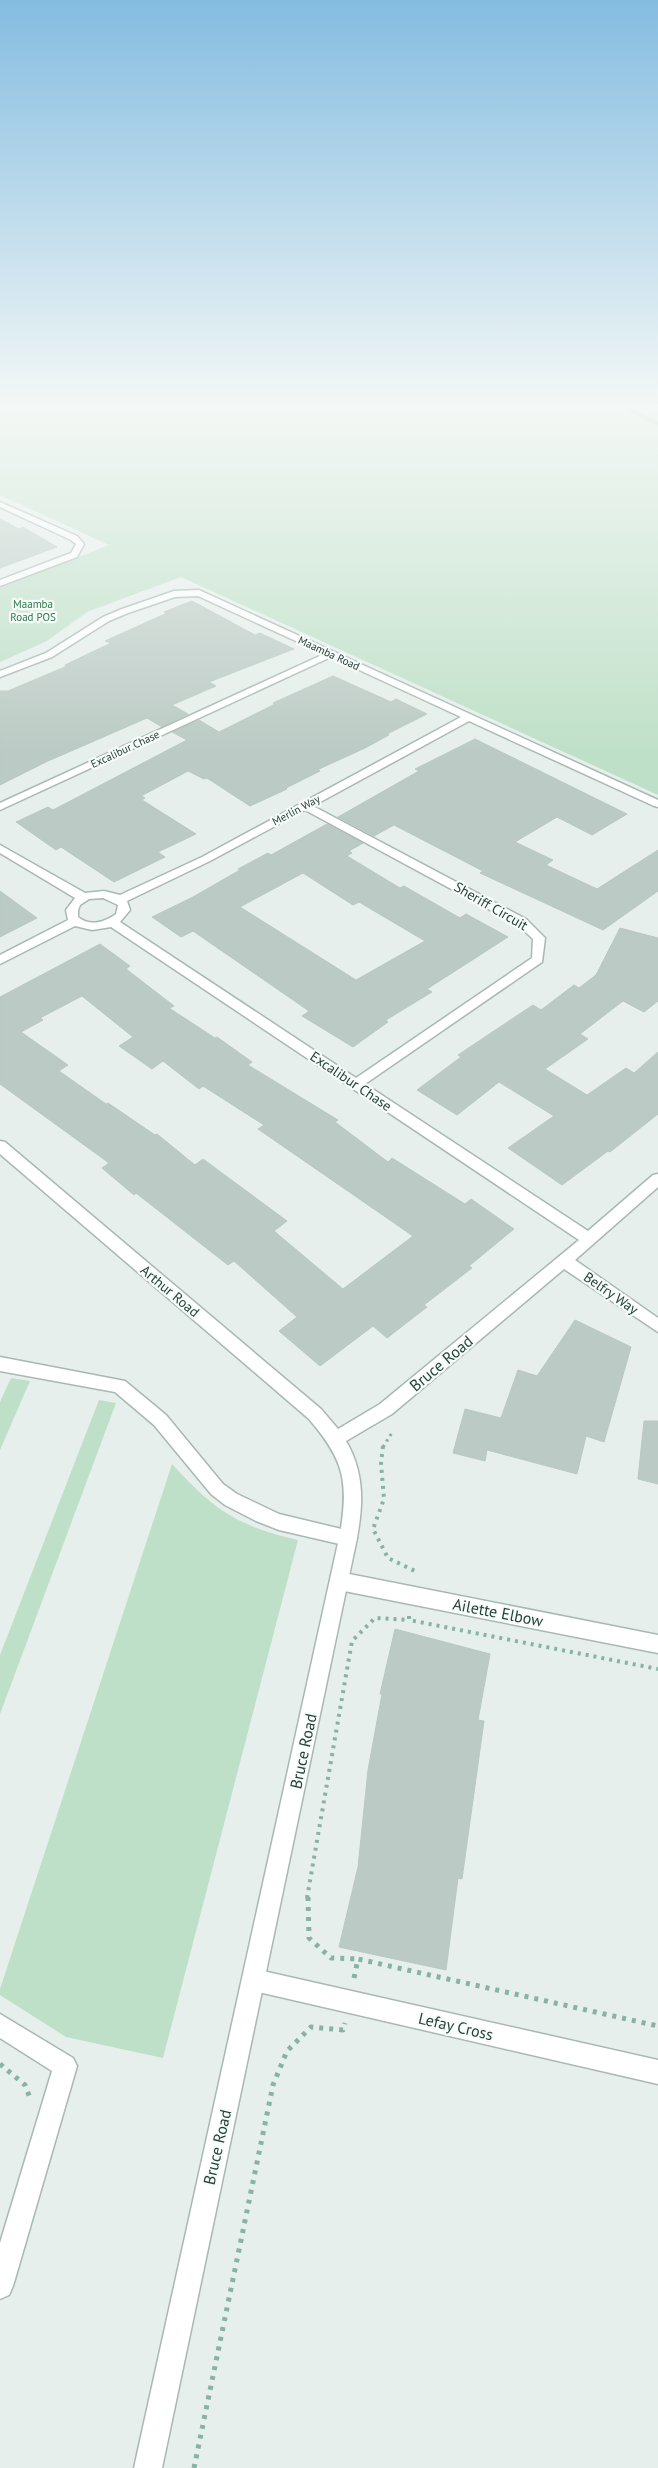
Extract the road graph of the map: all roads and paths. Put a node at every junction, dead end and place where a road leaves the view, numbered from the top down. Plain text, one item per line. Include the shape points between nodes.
1 (40, 522) edge
2 (0, 583) edge
3 (331, 654) junction
4 (0, 674) edge
5 (469, 717) junction
6 (658, 804) edge
7 (305, 806) junction
8 (0, 807) edge
9 (0, 848) edge
10 (84, 898) junction
11 (121, 900) junction
12 (75, 921) junction
13 (113, 923) junction
14 (0, 960) edge
15 (356, 1084) junction
16 (0, 1146) edge
17 (658, 1180) edge
18 (589, 1239) junction
19 (564, 1261) junction
20 (658, 1326) edge
21 (0, 1364) edge
22 (394, 1430) dead end
23 (337, 1438) junction
24 (348, 1538) junction
25 (414, 1580) dead end
26 (339, 1581) junction
27 (410, 1610) dead end
28 (409, 1620) junction
29 (658, 1644) edge
30 (658, 1669) edge
31 (358, 1959) junction
32 (254, 1980) junction
33 (353, 1986) dead end
34 (347, 2012) dead end
35 (0, 2024) edge
36 (658, 2026) edge
37 (0, 2064) edge
38 (658, 2072) edge
39 (29, 2104) dead end
40 (0, 2286) edge
41 (148, 2468) edge
42 (194, 2468) edge

1 - 2 street via 74,538 80,544 74,555
3 - 4 street, Maamba Road via 199,593 186,593 158,598 106,619 49,655
3 - 5 street, Maamba Road
3 - 8 street, Excalibur Chase
5 - 6 street, Maamba Road
5 - 7 street, Merlin Way
7 - 11 street, Merlin Way
7 - 15 street, Sheriff Circuit via 522,922 540,938 538,959
9 - 10 street
10 - 11 street via 104,894
10 - 12 street via 71,909
11 - 13 street via 125,912
12 - 13 street via 93,926
12 - 14 street
13 - 15 street, Excalibur Chase
15 - 18 street, Excalibur Chase
16 - 23 street, Arthur Road via 315,1414
17 - 18 street, Bruce Road
18 - 19 street, Bruce Road
19 - 20 street, Belfry Way
19 - 23 street, Bruce Road via 386,1409
21 - 24 street via 119,1386 151,1411 229,1499 268,1518
22 - 25 path via 387,1436 380,1464 384,1499 373,1529 388,1558 415,1571
23 - 24 street, Bruce Road via 354,1482 354,1508
24 - 26 street, Bruce Road
26 - 29 street, Ailette Elbow
26 - 32 street, Bruce Road
27 - 28 path
28 - 30 path
28 - 31 path via 375,1618 352,1641 306,1901 309,1938 332,1958
31 - 33 path
31 - 36 path
32 - 38 street, Lefay Cross
32 - 41 street, Bruce Road
34 - 42 path via 343,2030 311,2027 287,2051 273,2085
35 - 40 street via 65,2066
37 - 39 path via 25,2085 30,2096

